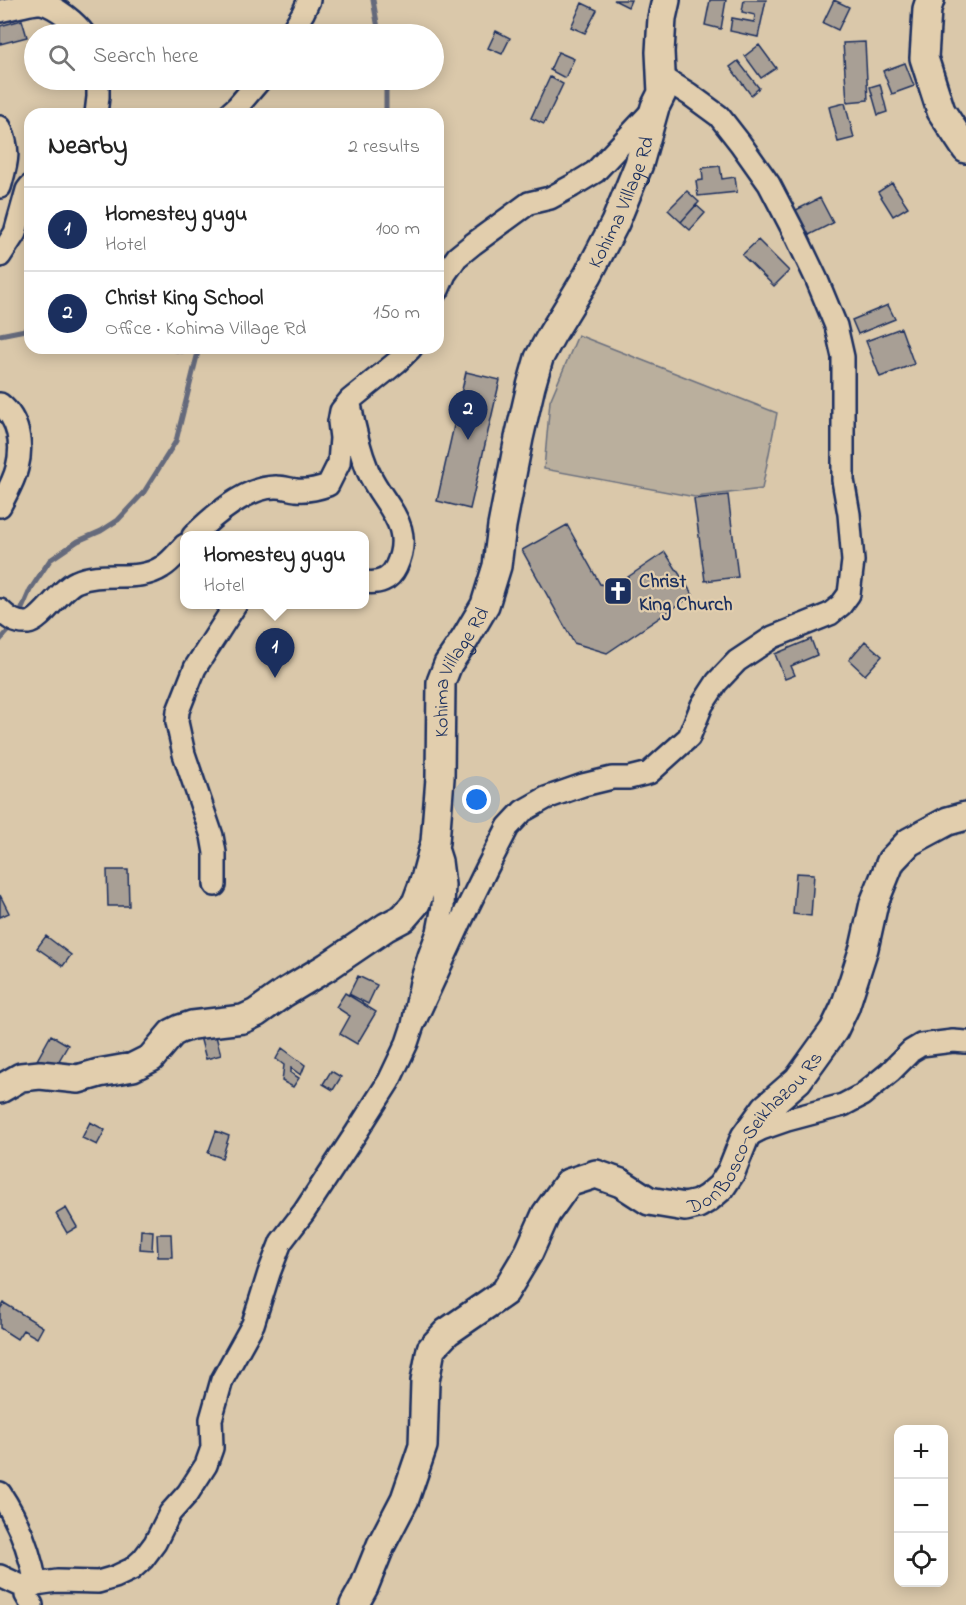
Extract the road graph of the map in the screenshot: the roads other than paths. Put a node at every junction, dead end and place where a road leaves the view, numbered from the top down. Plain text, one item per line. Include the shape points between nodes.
1 (309, 0) edge
2 (666, 0) edge
3 (930, 0) edge
4 (0, 11) edge
5 (77, 24) edge
6 (296, 24) edge
7 (662, 77) junction
8 (98, 90) edge
9 (251, 90) edge
10 (655, 107) junction
11 (97, 108) edge
12 (236, 108) edge
13 (0, 127) edge
14 (966, 149) edge
15 (0, 187) edge
16 (24, 200) edge
17 (24, 235) edge
18 (2, 253) edge
19 (444, 276) edge
20 (405, 354) edge
21 (350, 400) junction
22 (0, 404) edge
23 (0, 506) edge
24 (199, 531) edge
25 (180, 550) edge
26 (369, 582) edge
27 (233, 609) edge
28 (0, 610) edge
29 (966, 816) edge
30 (435, 842) junction
31 (215, 885) dead end
32 (413, 1025) junction
33 (966, 1042) edge
34 (0, 1089) edge
35 (745, 1137) junction
36 (0, 1493) edge
37 (0, 1576) edge
38 (28, 1595) edge
39 (354, 1605) edge

1 - 6 street
2 - 7 main road, Kohima Village Rd via 660,52
3 - 14 main road via 924,58 941,111
4 - 5 street via 41,3
7 - 10 main road, Kohima Village Rd via 662,93
7 - 32 street via 718,116 746,151 769,184 795,234 836,326 843,357 843,480 853,561 849,594 830,614 772,637 737,661 702,705 689,737 649,773 583,785 523,811 508,828 486,870
8 - 11 street
9 - 12 street
10 - 19 street via 595,172 550,198 529,203 457,257
10 - 30 main road, Kohima Village Rd via 639,164 615,223 539,358 519,438 497,566 485,605 441,682
13 - 15 street via 8,152
16 - 18 street via 15,232
17 - 18 street
20 - 21 street
21 - 24 street via 341,411 339,463 328,485 314,490 263,488 243,496
21 - 26 street via 368,472 400,524 402,547 394,572 376,583
22 - 23 street via 14,419 20,454
25 - 28 street via 162,567 148,573 89,577 74,582 31,623 16,623
27 - 31 street via 195,668 177,722 212,836
29 - 35 main road, DonBosco-Seikhazou Rs via 909,842 891,861 874,903 845,1007 834,1030 798,1080 766,1108
30 - 32 street via 441,861 443,906
30 - 34 main road, Kohima Village Rd via 416,903 403,918 256,1013 243,1019 192,1025 172,1033 152,1058 133,1067 78,1079 21,1077
32 - 38 street via 384,1089 281,1242 252,1324 222,1380 212,1419 212,1448 199,1478 170,1513 155,1543 132,1569 98,1582 57,1581
33 - 35 street via 921,1045 862,1095 843,1105 787,1120
35 - 39 main road, DonBosco-Seikhazou Rs via 722,1187 698,1204 685,1207 649,1202 621,1183 596,1174 568,1183 546,1214 505,1292 447,1332 431,1349 425,1381 423,1446 405,1499
36 - 38 street via 33,1568
37 - 38 street

